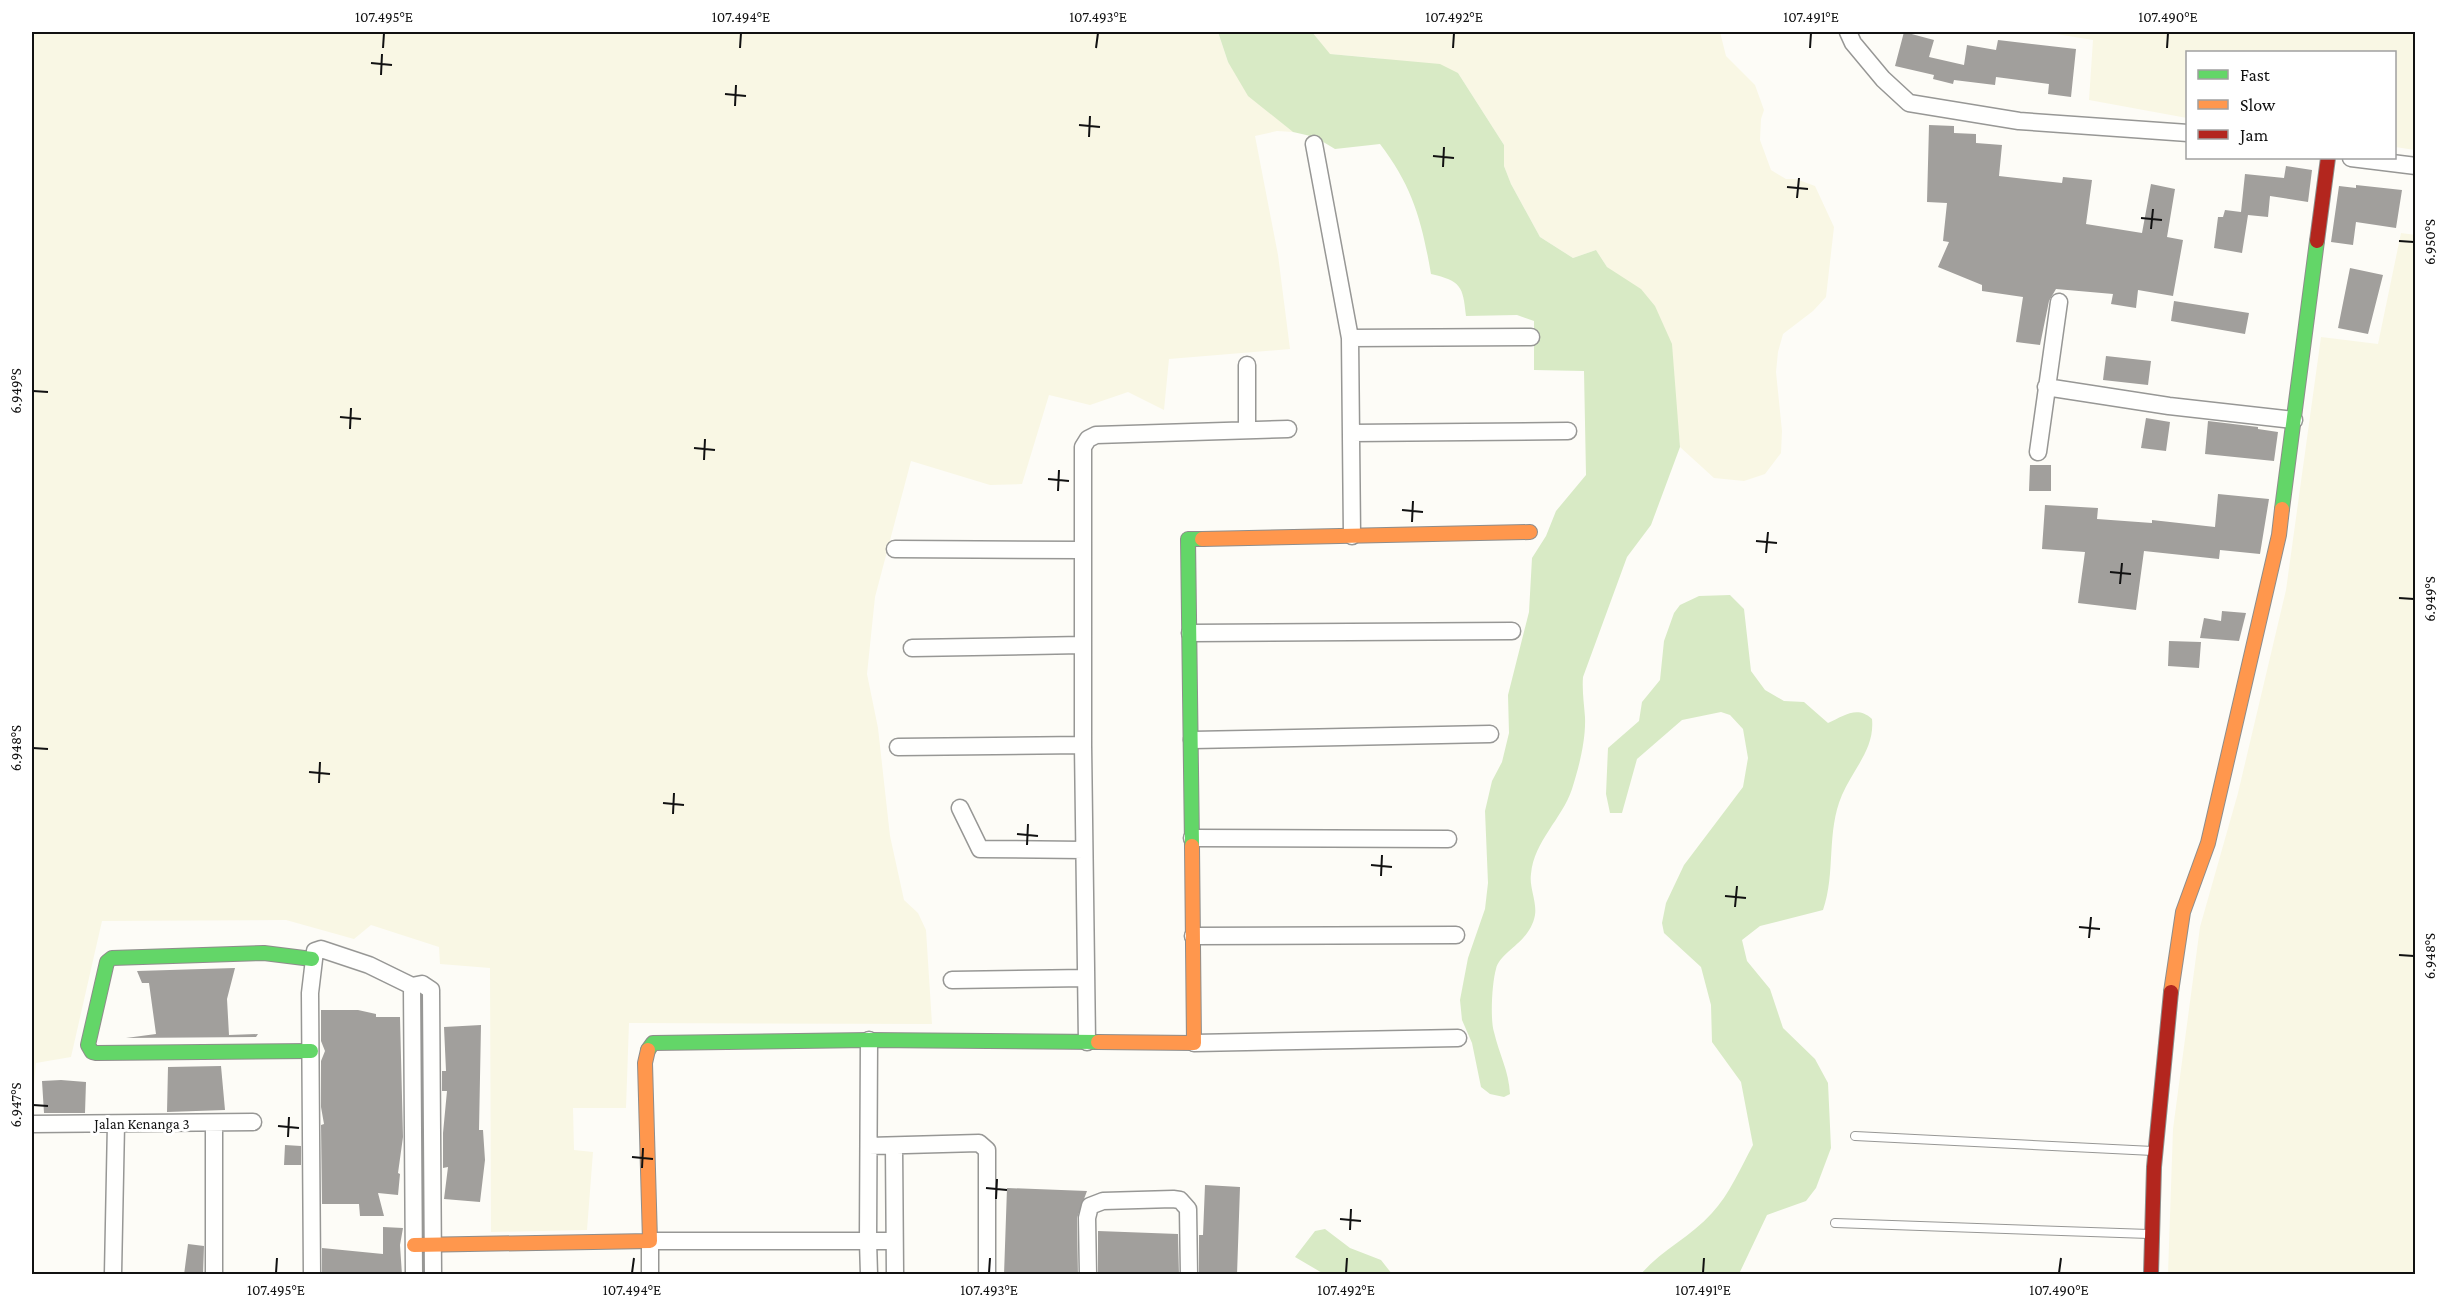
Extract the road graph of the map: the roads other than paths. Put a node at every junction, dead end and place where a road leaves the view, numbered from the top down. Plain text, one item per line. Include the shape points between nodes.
1 (1848, 32) edge
2 (2186, 133) edge
3 (1314, 144) dead end
4 (2328, 159) edge
5 (2359, 159) edge
6 (2415, 166) edge
7 (2059, 302) dead end
8 (1531, 337) dead end
9 (1350, 338) junction
10 (1247, 365) dead end
11 (2046, 387) junction
12 (2294, 420) junction
13 (1288, 429) dead end
14 (1247, 430) junction
15 (1568, 431) dead end
16 (1351, 434) junction
17 (2038, 452) dead end
18 (1530, 532) dead end
19 (1352, 536) junction
20 (895, 549) dead end
21 (1082, 549) junction
22 (1512, 631) dead end
23 (1190, 633) junction
24 (1082, 645) junction
25 (912, 648) dead end
26 (1490, 734) dead end
27 (1192, 740) junction
28 (1083, 745) junction
29 (898, 747) dead end
30 (960, 808) dead end
31 (1192, 838) junction
32 (1448, 839) dead end
33 (1084, 850) junction
34 (1456, 935) dead end
35 (1193, 936) junction
36 (312, 959) junction
37 (1086, 978) junction
38 (952, 980) dead end
39 (412, 987) junction
40 (1458, 1038) dead end
41 (869, 1040) junction
42 (1087, 1042) junction
43 (1194, 1043) junction
44 (311, 1051) junction
45 (253, 1122) dead end
46 (32, 1124) edge
47 (116, 1124) junction
48 (214, 1124) junction
49 (1855, 1136) dead end
50 (869, 1146) junction
51 (894, 1146) junction
52 (2156, 1151) junction
53 (1835, 1223) dead end
54 (2152, 1234) junction
55 (650, 1241) junction
56 (868, 1241) junction
57 (894, 1241) junction
58 (433, 1244) junction
59 (414, 1245) junction
60 (113, 1275) edge
61 (214, 1275) edge
62 (312, 1275) edge
63 (414, 1275) edge
64 (433, 1275) edge
65 (650, 1275) edge
66 (869, 1275) edge
67 (895, 1275) edge
68 (987, 1275) edge
69 (1088, 1275) edge
70 (1189, 1275) edge
71 (2151, 1275) edge

1 - 2 street via 1883,80 1909,103 2043,124
3 - 9 street
4 - 12 street
5 - 6 street
7 - 11 street
8 - 9 street
9 - 16 street
10 - 14 street
11 - 12 street
11 - 17 street
12 - 52 street via 2279,535 2256,638 2208,843 2181,923 2173,968
13 - 14 street
14 - 21 street via 1096,435 1088,439 1083,447
15 - 16 street
16 - 19 street
18 - 19 street
19 - 23 street via 1188,539
20 - 21 street
21 - 24 street
22 - 23 street
23 - 27 street
24 - 25 street
24 - 28 street
26 - 27 street
27 - 31 street
28 - 29 street
28 - 33 street
30 - 33 street via 980,849
31 - 32 street
31 - 35 street
33 - 37 street
34 - 35 street
35 - 43 street
36 - 39 street via 315,951 326,950 390,974
36 - 44 street
36 - 44 street via 264,953 112,958 107,962 88,1044 96,1053
37 - 38 street
37 - 42 street
39 - 58 street via 422,984 431,990
39 - 59 street
40 - 43 street
41 - 42 street
41 - 50 street
41 - 55 street via 653,1043 646,1052 645,1063
42 - 43 street
44 - 62 street
45 - 48 street, Jalan Kenanga 3
46 - 47 street, Jalan Kenanga 3
47 - 48 street, Jalan Kenanga 3
47 - 60 street
48 - 61 street
49 - 52 lane
50 - 51 street
50 - 56 street
51 - 57 street
51 - 68 street via 979,1143 987,1150
52 - 54 street
53 - 54 lane
54 - 71 street
55 - 56 street
55 - 58 street
55 - 65 street
56 - 57 street
56 - 66 street
57 - 67 street
58 - 59 street
58 - 64 street
59 - 63 street
69 - 70 street via 1090,1206 1102,1201 1173,1199 1180,1200 1188,1209

